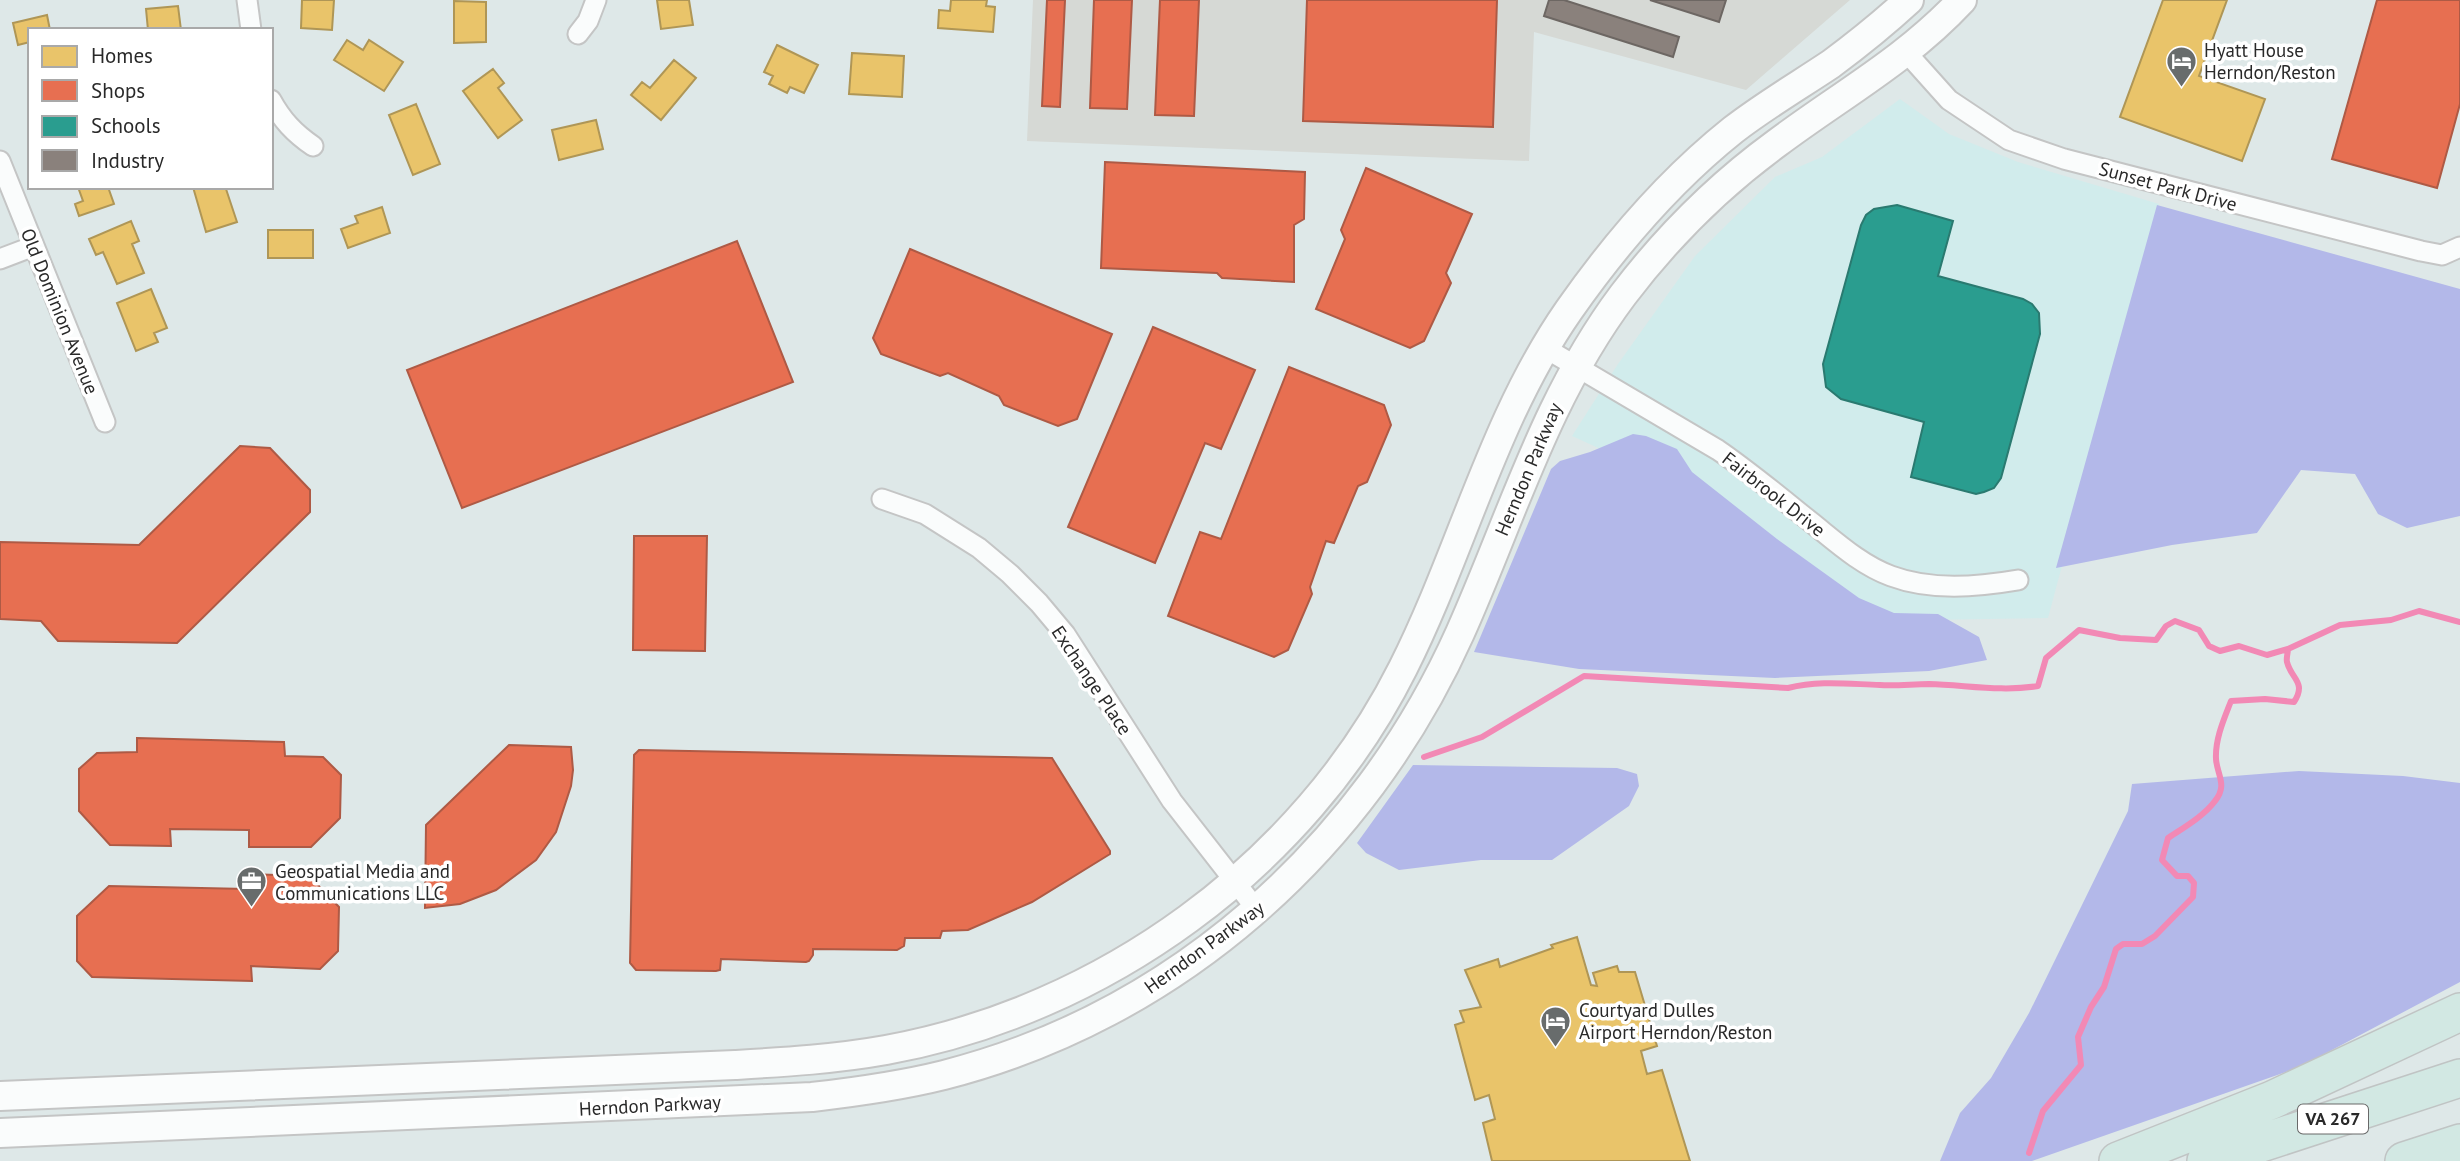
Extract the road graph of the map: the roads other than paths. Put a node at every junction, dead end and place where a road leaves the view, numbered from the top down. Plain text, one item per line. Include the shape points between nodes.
1 (247, 0) edge
2 (596, 0) edge
3 (1909, 0) edge
4 (1962, 0) edge
5 (251, 28) edge
6 (578, 34) dead end
7 (1906, 52) junction
8 (273, 103) edge
9 (313, 146) dead end
10 (0, 161) edge
11 (34, 246) junction
12 (2460, 247) edge
13 (0, 260) edge
14 (1545, 348) junction
15 (1576, 365) junction
16 (104, 422) dead end
17 (882, 499) dead end
18 (2018, 580) dead end
19 (1234, 882) junction
20 (1257, 910) junction
21 (2460, 1012) edge
22 (555, 1073) junction
23 (2460, 1078) edge
24 (0, 1096) edge
25 (555, 1109) junction
26 (0, 1133) edge
27 (2460, 1143) edge
28 (2118, 1161) edge
29 (2206, 1161) edge
30 (2404, 1161) edge

1 - 5 street
2 - 6 street
3 - 14 main road, Herndon Parkway via 1857,45 1753,115 1682,174 1611,253
4 - 7 main road, Herndon Parkway
7 - 12 street, Sunset Park Drive via 1949,100 2008,140 2421,251 2442,255
7 - 15 main road, Herndon Parkway via 1760,155 1697,209 1630,286
8 - 9 street via 296,135
10 - 11 street, Old Dominion Avenue
11 - 13 street
11 - 16 street, Old Dominion Avenue
14 - 15 street, Fairbrook Drive
14 - 19 main road, Herndon Parkway via 1512,411 1437,595 1384,704 1320,795
15 - 18 street, Fairbrook Drive via 1727,456 1877,570 1949,586
15 - 20 main road, Herndon Parkway via 1524,472 1461,631 1412,727 1346,820
17 - 19 street, Exchange Place via 925,514 979,548 1039,603 1065,634 1172,801
19 - 20 street, Exchange Place
19 - 22 main road, Herndon Parkway via 1117,965 1045,1001 950,1035 814,1060
20 - 25 main road, Herndon Parkway via 1179,969 1108,1011 1022,1050 942,1075 812,1097
21 - 28 highway via 2272,1100
22 - 24 main road, Herndon Parkway
22 - 25 main road
23 - 29 highway, VA 267
25 - 26 main road, Herndon Parkway
27 - 30 highway

